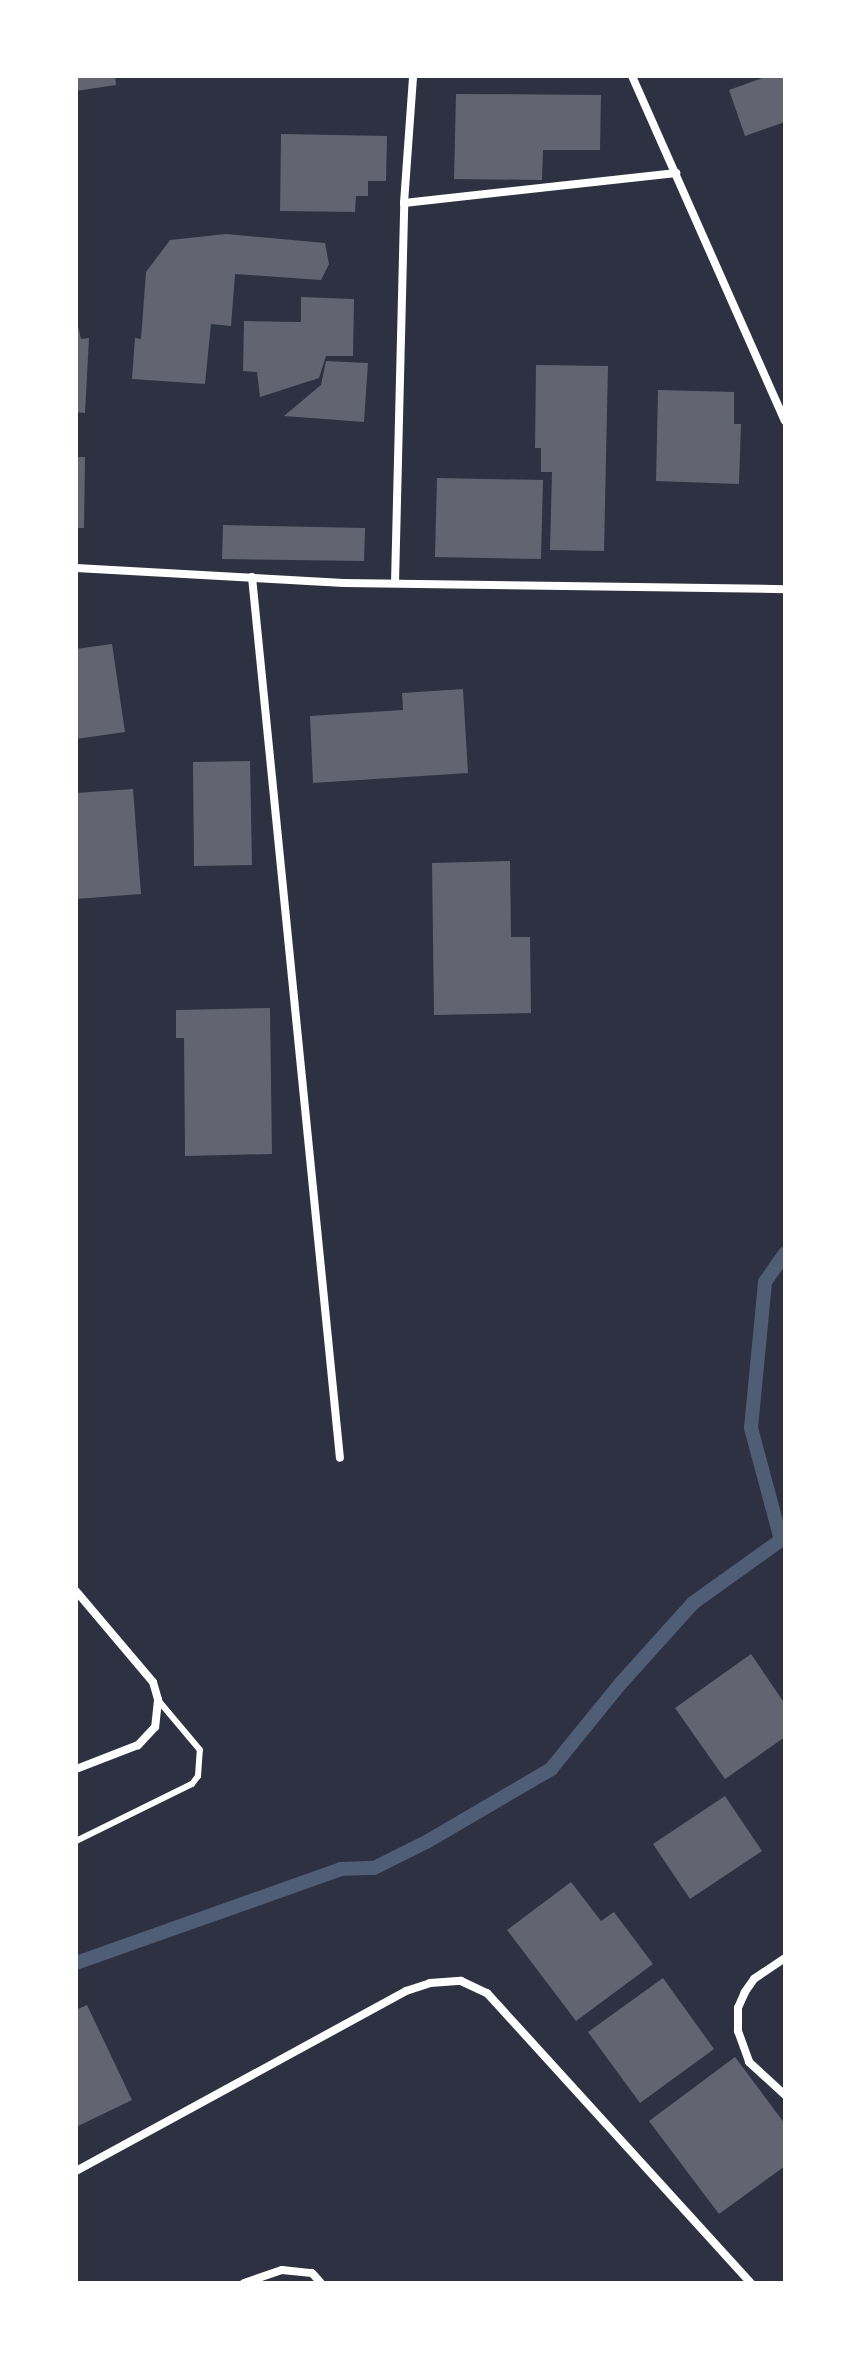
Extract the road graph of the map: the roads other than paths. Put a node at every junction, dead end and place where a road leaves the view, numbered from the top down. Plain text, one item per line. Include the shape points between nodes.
1 (413, 76) edge
2 (632, 76) edge
3 (676, 173) junction
4 (404, 203) junction
5 (785, 421) edge
6 (76, 568) edge
7 (252, 577) junction
8 (395, 583) junction
9 (785, 589) edge
10 (340, 1458) dead end
11 (76, 1591) edge
12 (158, 1700) junction
13 (76, 1769) edge
14 (76, 1841) edge
15 (785, 1958) edge
16 (785, 2095) edge
17 (76, 2171) edge
18 (244, 2283) edge
19 (321, 2283) edge
20 (751, 2283) edge

1 - 4 street
2 - 3 street
3 - 4 street
3 - 5 street
4 - 8 street
6 - 7 street
7 - 8 street
7 - 10 street
8 - 9 street
11 - 12 street via 153,1682
12 - 13 street via 155,1727 138,1745
12 - 14 lane via 200,1750 198,1776 192,1784
15 - 16 street via 754,1979 745,1992 738,2008 738,2031 749,2062
17 - 20 street via 406,1991 461,1981 487,1993
18 - 19 street via 282,2270 312,2273

